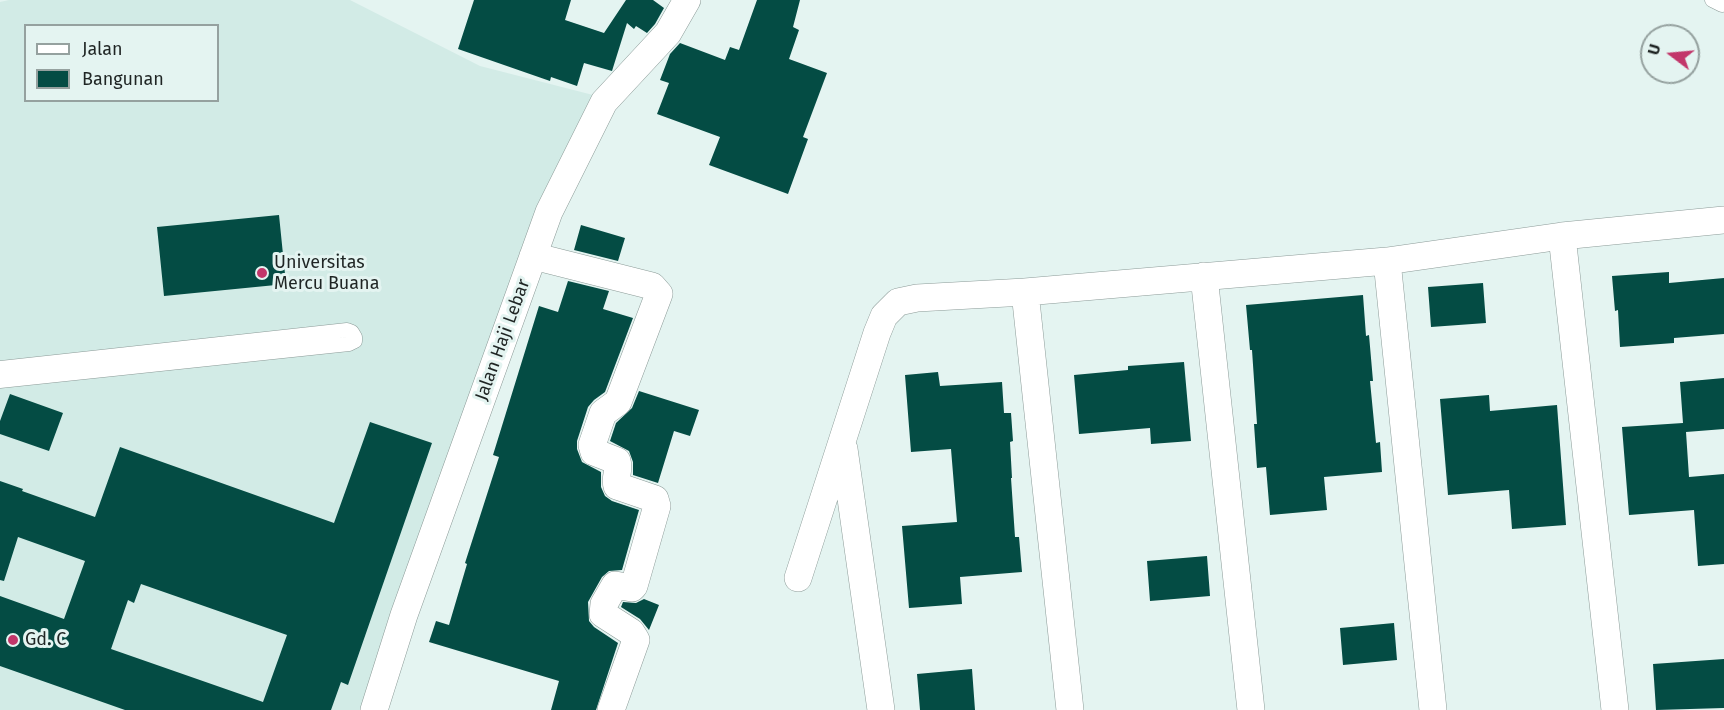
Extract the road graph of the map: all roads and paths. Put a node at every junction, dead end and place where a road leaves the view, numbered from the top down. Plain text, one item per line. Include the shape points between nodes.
1 (687, 0) edge
2 (1724, 220) edge
3 (1563, 236) junction
4 (533, 256) junction
5 (1387, 261) junction
6 (1204, 276) junction
7 (1025, 292) junction
8 (0, 368) edge
9 (0, 381) edge
10 (843, 442) junction
11 (798, 578) dead end
12 (374, 710) edge
13 (611, 710) edge
14 (881, 710) edge
15 (1070, 710) edge
16 (1251, 710) edge
17 (1433, 710) edge
18 (1615, 710) edge

1 - 4 street, Jalan Haji Lebar via 668,33 604,102 549,212
2 - 3 street
3 - 5 street
3 - 18 street
4 - 12 street, Jalan Haji Lebar via 404,615
4 - 13 street via 652,286 659,294 618,402 603,413 592,446 594,452 617,461 617,486 656,500 657,506 634,586 615,585 604,604 603,614 632,632 636,640
5 - 6 street
5 - 17 street
6 - 7 street
6 - 16 street
7 - 10 street via 917,298 898,303 884,316 877,333
7 - 15 street
8 - 9 lane via 347,330 355,337 349,344
10 - 11 street
10 - 14 street

